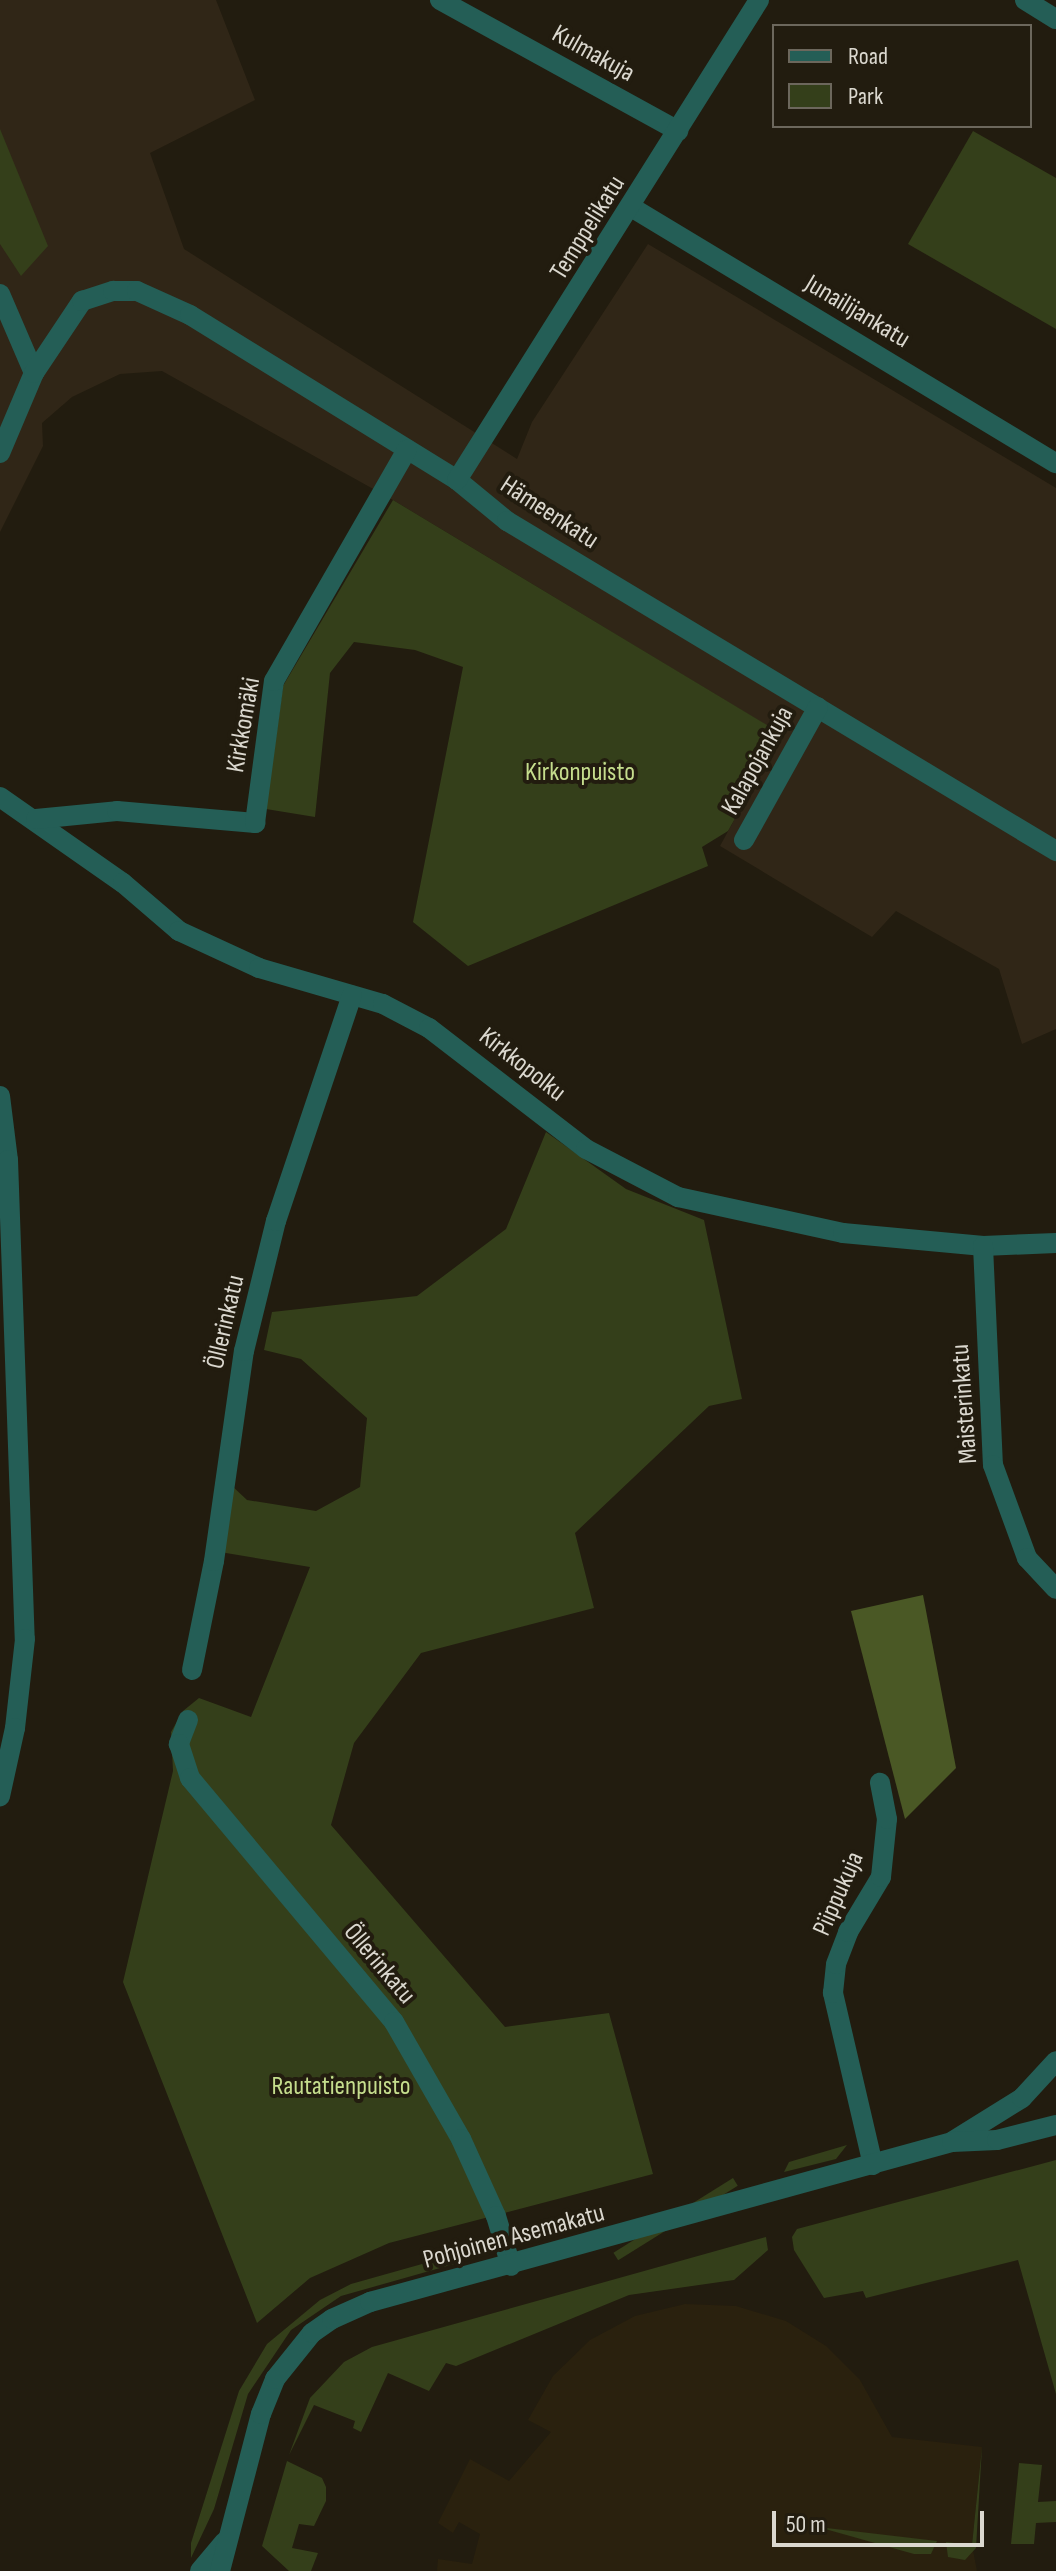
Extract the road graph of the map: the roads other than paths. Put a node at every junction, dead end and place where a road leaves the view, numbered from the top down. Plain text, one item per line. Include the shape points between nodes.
1 (440, 0) edge
2 (759, 0) edge
3 (1025, 0) edge
4 (1056, 19) edge
5 (678, 131) junction
6 (631, 207) junction
7 (0, 294) edge
8 (34, 373) junction
9 (407, 450) junction
10 (0, 453) edge
11 (1056, 463) edge
12 (457, 480) junction
13 (818, 707) junction
14 (0, 797) edge
15 (36, 819) junction
16 (744, 840) dead end
17 (1056, 851) edge
18 (352, 995) junction
19 (0, 1096) edge
20 (1056, 1243) edge
21 (983, 1246) junction
22 (1056, 1589) edge
23 (192, 1670) dead end
24 (188, 1720) dead end
25 (880, 1783) dead end
26 (0, 1796) edge
27 (1056, 2061) edge
28 (1056, 2125) edge
29 (952, 2142) junction
30 (873, 2165) junction
31 (511, 2266) junction
32 (226, 2539) junction
33 (200, 2571) edge
34 (220, 2571) edge

1 - 5 street, Kulmakuja
2 - 5 street, Temppelikatu
3 - 4 street
5 - 6 street, Temppelikatu
6 - 11 street, Junailijankatu
6 - 12 street, Temppelikatu
7 - 8 street
8 - 9 street, Hämeenkatu via 82,301 113,291 137,291 190,315
8 - 10 street, Hämeenkatu
9 - 12 street, Hämeenkatu
9 - 15 street, Kirkkomäki via 274,681 255,823 117,811
12 - 13 street, Hämeenkatu via 507,521
13 - 16 street, Kalapojankuja
13 - 17 street, Hämeenkatu
14 - 15 street, Kirkkopolku
15 - 18 street, Kirkkopolku via 179,931 259,968
18 - 21 street, Kirkkopolku via 429,1028 586,1149 678,1197 843,1233
18 - 23 street, Öllerinkatu via 276,1221 244,1351 214,1561
19 - 26 street via 8,1160 25,1639 15,1728
20 - 21 street, Kirkkopolku
21 - 22 street, Maisterinkatu via 993,1465 1027,1558
24 - 31 street, Öllerinkatu via 179,1744 190,1778 394,2022 461,2139 496,2216
25 - 30 street, Piippukuja via 887,1819 881,1877 848,1932 836,1964 833,1993
27 - 29 street, Pohjoinen Asemakatu via 1022,2098
28 - 29 street, Pohjoinen Asemakatu via 997,2140
29 - 30 street, Pohjoinen Asemakatu
30 - 31 street, Pohjoinen Asemakatu
31 - 32 street, Pohjoinen Asemakatu via 370,2302 312,2333 270,2390
32 - 33 street
32 - 34 street, Pohjoinen Asemakatu

